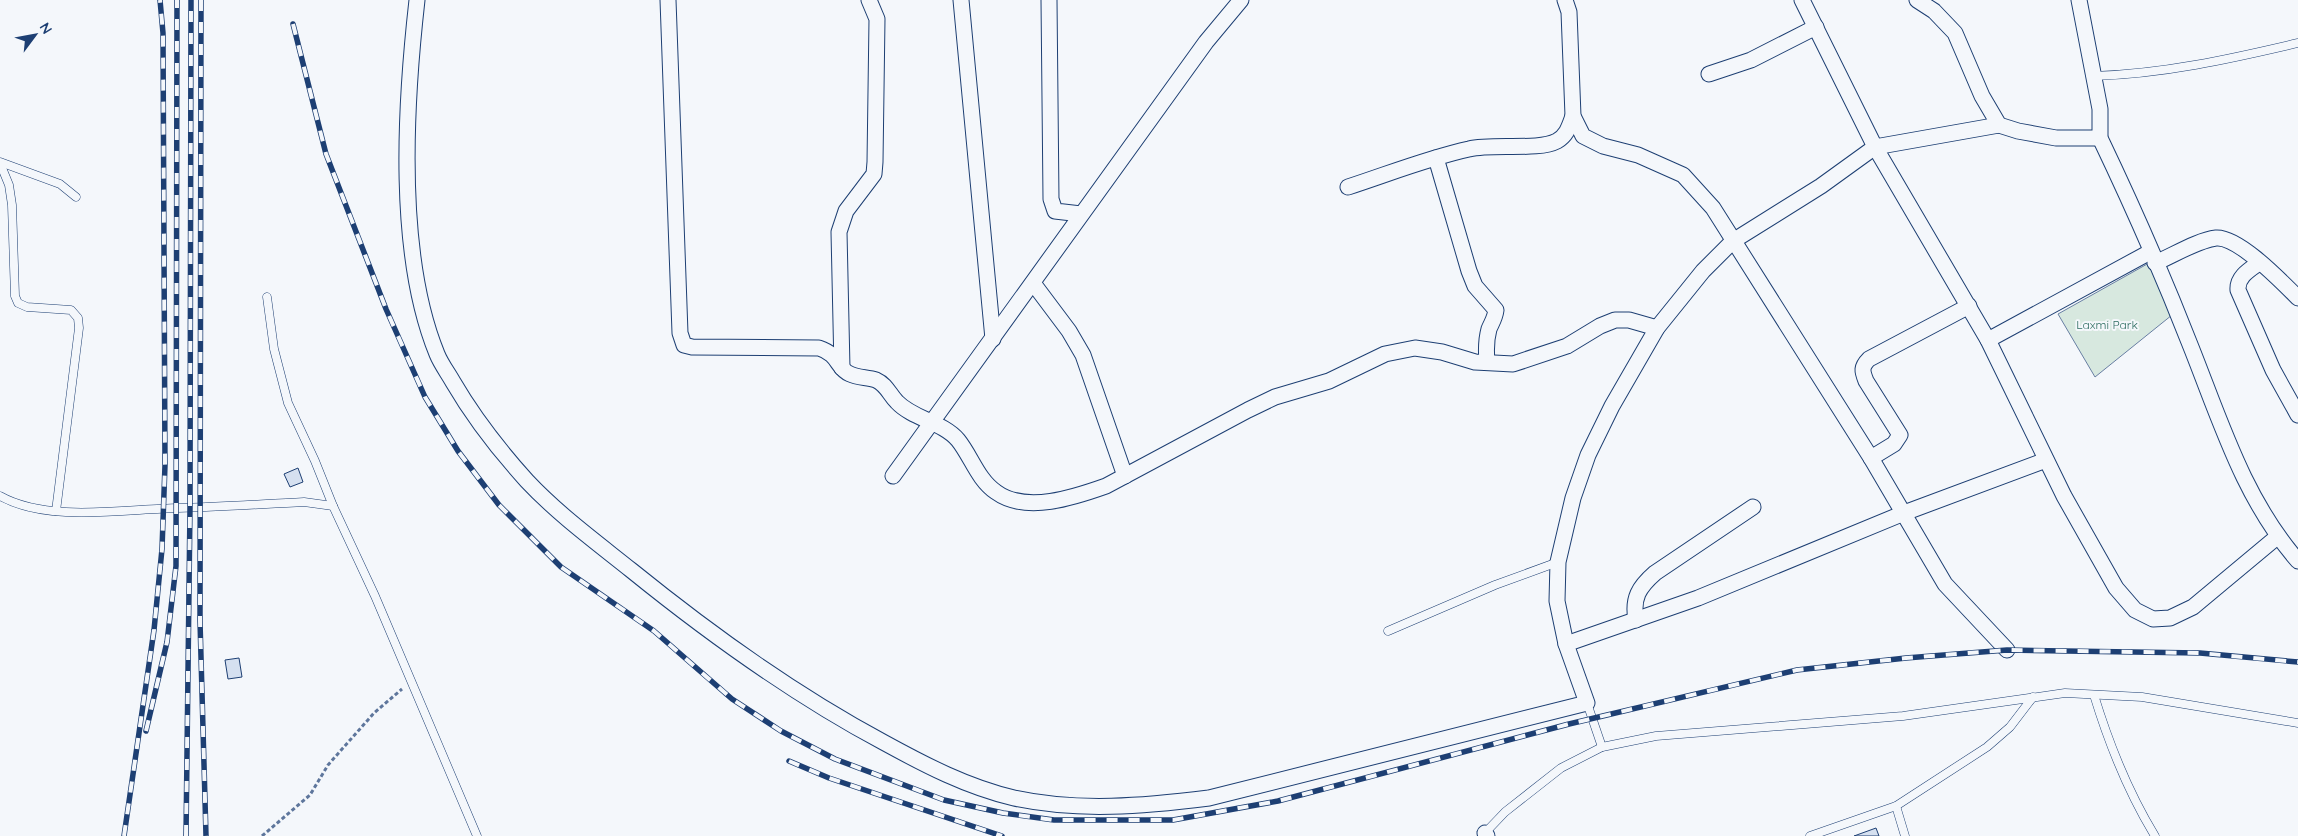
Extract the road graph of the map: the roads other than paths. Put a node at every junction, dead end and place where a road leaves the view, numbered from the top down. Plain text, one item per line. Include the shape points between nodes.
1 (417, 0) edge
2 (668, 0) edge
3 (869, 0) edge
4 (961, 0) edge
5 (1049, 0) edge
6 (1240, 0) edge
7 (1565, 0) edge
8 (1802, 0) edge
9 (1917, 0) edge
10 (2079, 0) edge
11 (1816, 27) junction
12 (2298, 42) edge
13 (1709, 74) dead end
14 (2093, 76) junction
15 (1573, 116) junction
16 (2000, 125) junction
17 (2100, 138) junction
18 (1875, 147) junction
19 (1436, 158) junction
20 (0, 163) edge
21 (1348, 187) dead end
22 (76, 197) dead end
23 (1081, 214) junction
24 (1733, 241) junction
25 (2153, 257) junction
26 (2259, 263) junction
27 (1032, 282) junction
28 (267, 298) dead end
29 (2298, 298) edge
30 (1969, 306) junction
31 (1657, 328) junction
32 (993, 339) junction
33 (1988, 340) junction
34 (1486, 362) junction
35 (842, 368) junction
36 (2298, 414) edge
37 (931, 423) junction
38 (1871, 458) junction
39 (2046, 460) junction
40 (893, 476) dead end
41 (1125, 476) junction
42 (0, 496) edge
43 (333, 506) junction
44 (1753, 507) dead end
45 (56, 511) junction
46 (1904, 513) junction
47 (2277, 537) junction
48 (2298, 561) edge
49 (1558, 562) junction
50 (1636, 620) junction
51 (1388, 631) dead end
52 (1566, 644) junction
53 (2007, 650) dead end
54 (2094, 695) junction
55 (2033, 697) junction
56 (1587, 703) junction
57 (2298, 723) edge
58 (1602, 747) junction
59 (1896, 806) junction
60 (1485, 835) edge
61 (477, 836) edge
62 (1810, 836) edge
63 (1905, 836) edge
64 (2155, 836) edge

1 - 56 street via 409,64 409,227 417,287 437,355 470,411 529,482 592,539 754,664 850,724 942,774 1015,798 1078,806 1146,806 1209,798
2 - 35 street via 682,341 692,347 819,348 830,352
3 - 35 street via 877,19 876,162 874,174 846,211 839,232
4 - 32 street
5 - 23 street via 1051,199 1055,212
6 - 23 street
7 - 15 street via 1569,12
8 - 11 street
9 - 16 street via 1934,11 1955,33 1982,96
10 - 14 street
11 - 13 street via 1751,60
11 - 18 street
12 - 14 lane via 2177,70
14 - 17 street via 2100,109
15 - 19 street via 1568,132 1557,141 1544,145 1471,148
15 - 24 street via 1583,136 1602,146 1638,155 1683,174 1713,208
16 - 17 street via 2018,132 2056,138
16 - 18 street
17 - 25 street
18 - 24 street
18 - 30 street
19 - 21 street
19 - 34 street via 1469,271 1475,286 1496,310 1486,343
20 - 22 lane via 60,184
20 - 45 lane via 9,185 12,205 14,296 18,303 27,307 71,310 78,318
23 - 27 street
24 - 31 street via 1703,271
24 - 38 street
25 - 26 street via 2216,238 2229,240
25 - 33 street
25 - 47 street via 2246,484
26 - 29 street
26 - 36 street via 2242,277 2238,290 2273,370
27 - 32 street
27 - 41 street via 1083,355
28 - 43 lane via 274,348 288,403 316,460
30 - 33 street
30 - 38 street via 1863,365 1866,381 1900,436 1894,444
31 - 34 street via 1615,320 1545,354 1513,364
31 - 49 street via 1588,455 1573,498
32 - 37 street
33 - 39 street
34 - 41 street via 1415,348 1385,354 1329,380 1275,397
35 - 37 street via 849,374 876,380 897,402
37 - 40 street
37 - 41 street via 958,439 980,475 995,492 1010,499 1050,501 1085,494
38 - 46 street
39 - 46 street
39 - 47 street via 2116,588 2135,610 2153,619 2170,618 2193,607
42 - 45 lane via 10,502
43 - 45 lane via 304,502
43 - 61 lane
44 - 50 street via 1644,583 1636,595
46 - 50 street via 1784,564
46 - 53 street via 1945,584
47 - 48 street
49 - 51 lane via 1487,588
49 - 52 street via 1557,601
50 - 52 street
52 - 56 street
54 - 55 lane via 2066,693
54 - 57 lane via 2142,697
54 - 64 lane via 2105,732 2127,783
55 - 58 lane via 1903,716 1656,736
55 - 59 lane via 2010,727 1988,747
56 - 58 lane
58 - 60 lane via 1561,768 1505,812
59 - 62 lane
59 - 63 lane

